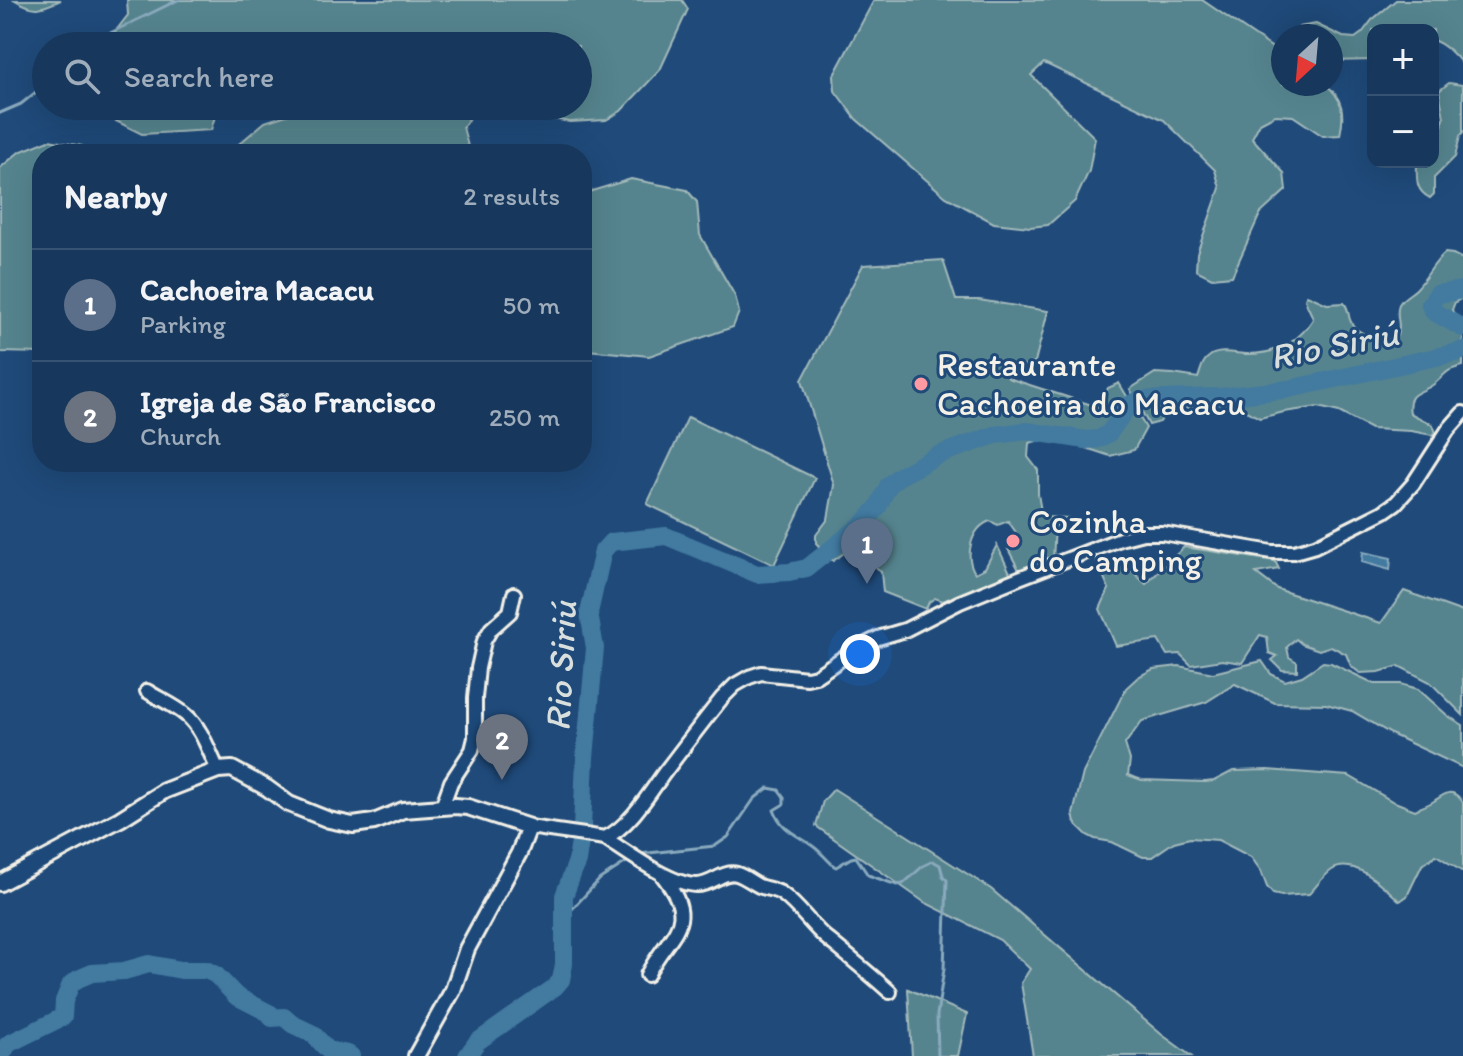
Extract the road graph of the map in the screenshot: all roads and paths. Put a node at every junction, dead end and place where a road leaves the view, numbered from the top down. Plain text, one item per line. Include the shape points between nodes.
1 (1463, 413) edge
2 (514, 594) dead end
3 (147, 691) dead end
4 (218, 770) junction
5 (442, 807) junction
6 (529, 827) junction
7 (605, 838) junction
8 (660, 873) junction
9 (0, 883) edge
10 (647, 975) dead end
11 (890, 992) dead end
12 (416, 1056) edge

1 - 7 street via 1396,503 1315,546 1272,552 1143,533 960,602 856,649 816,676 749,677 722,698 625,824
2 - 5 street via 510,612 484,641 472,750
3 - 4 street via 192,721
4 - 5 street via 232,769 289,804 353,825 403,810
4 - 9 street via 164,791
5 - 6 street via 468,807
6 - 7 street
6 - 12 street
7 - 8 street
8 - 10 street via 675,893 681,919
8 - 11 street via 696,886 733,873 776,891

